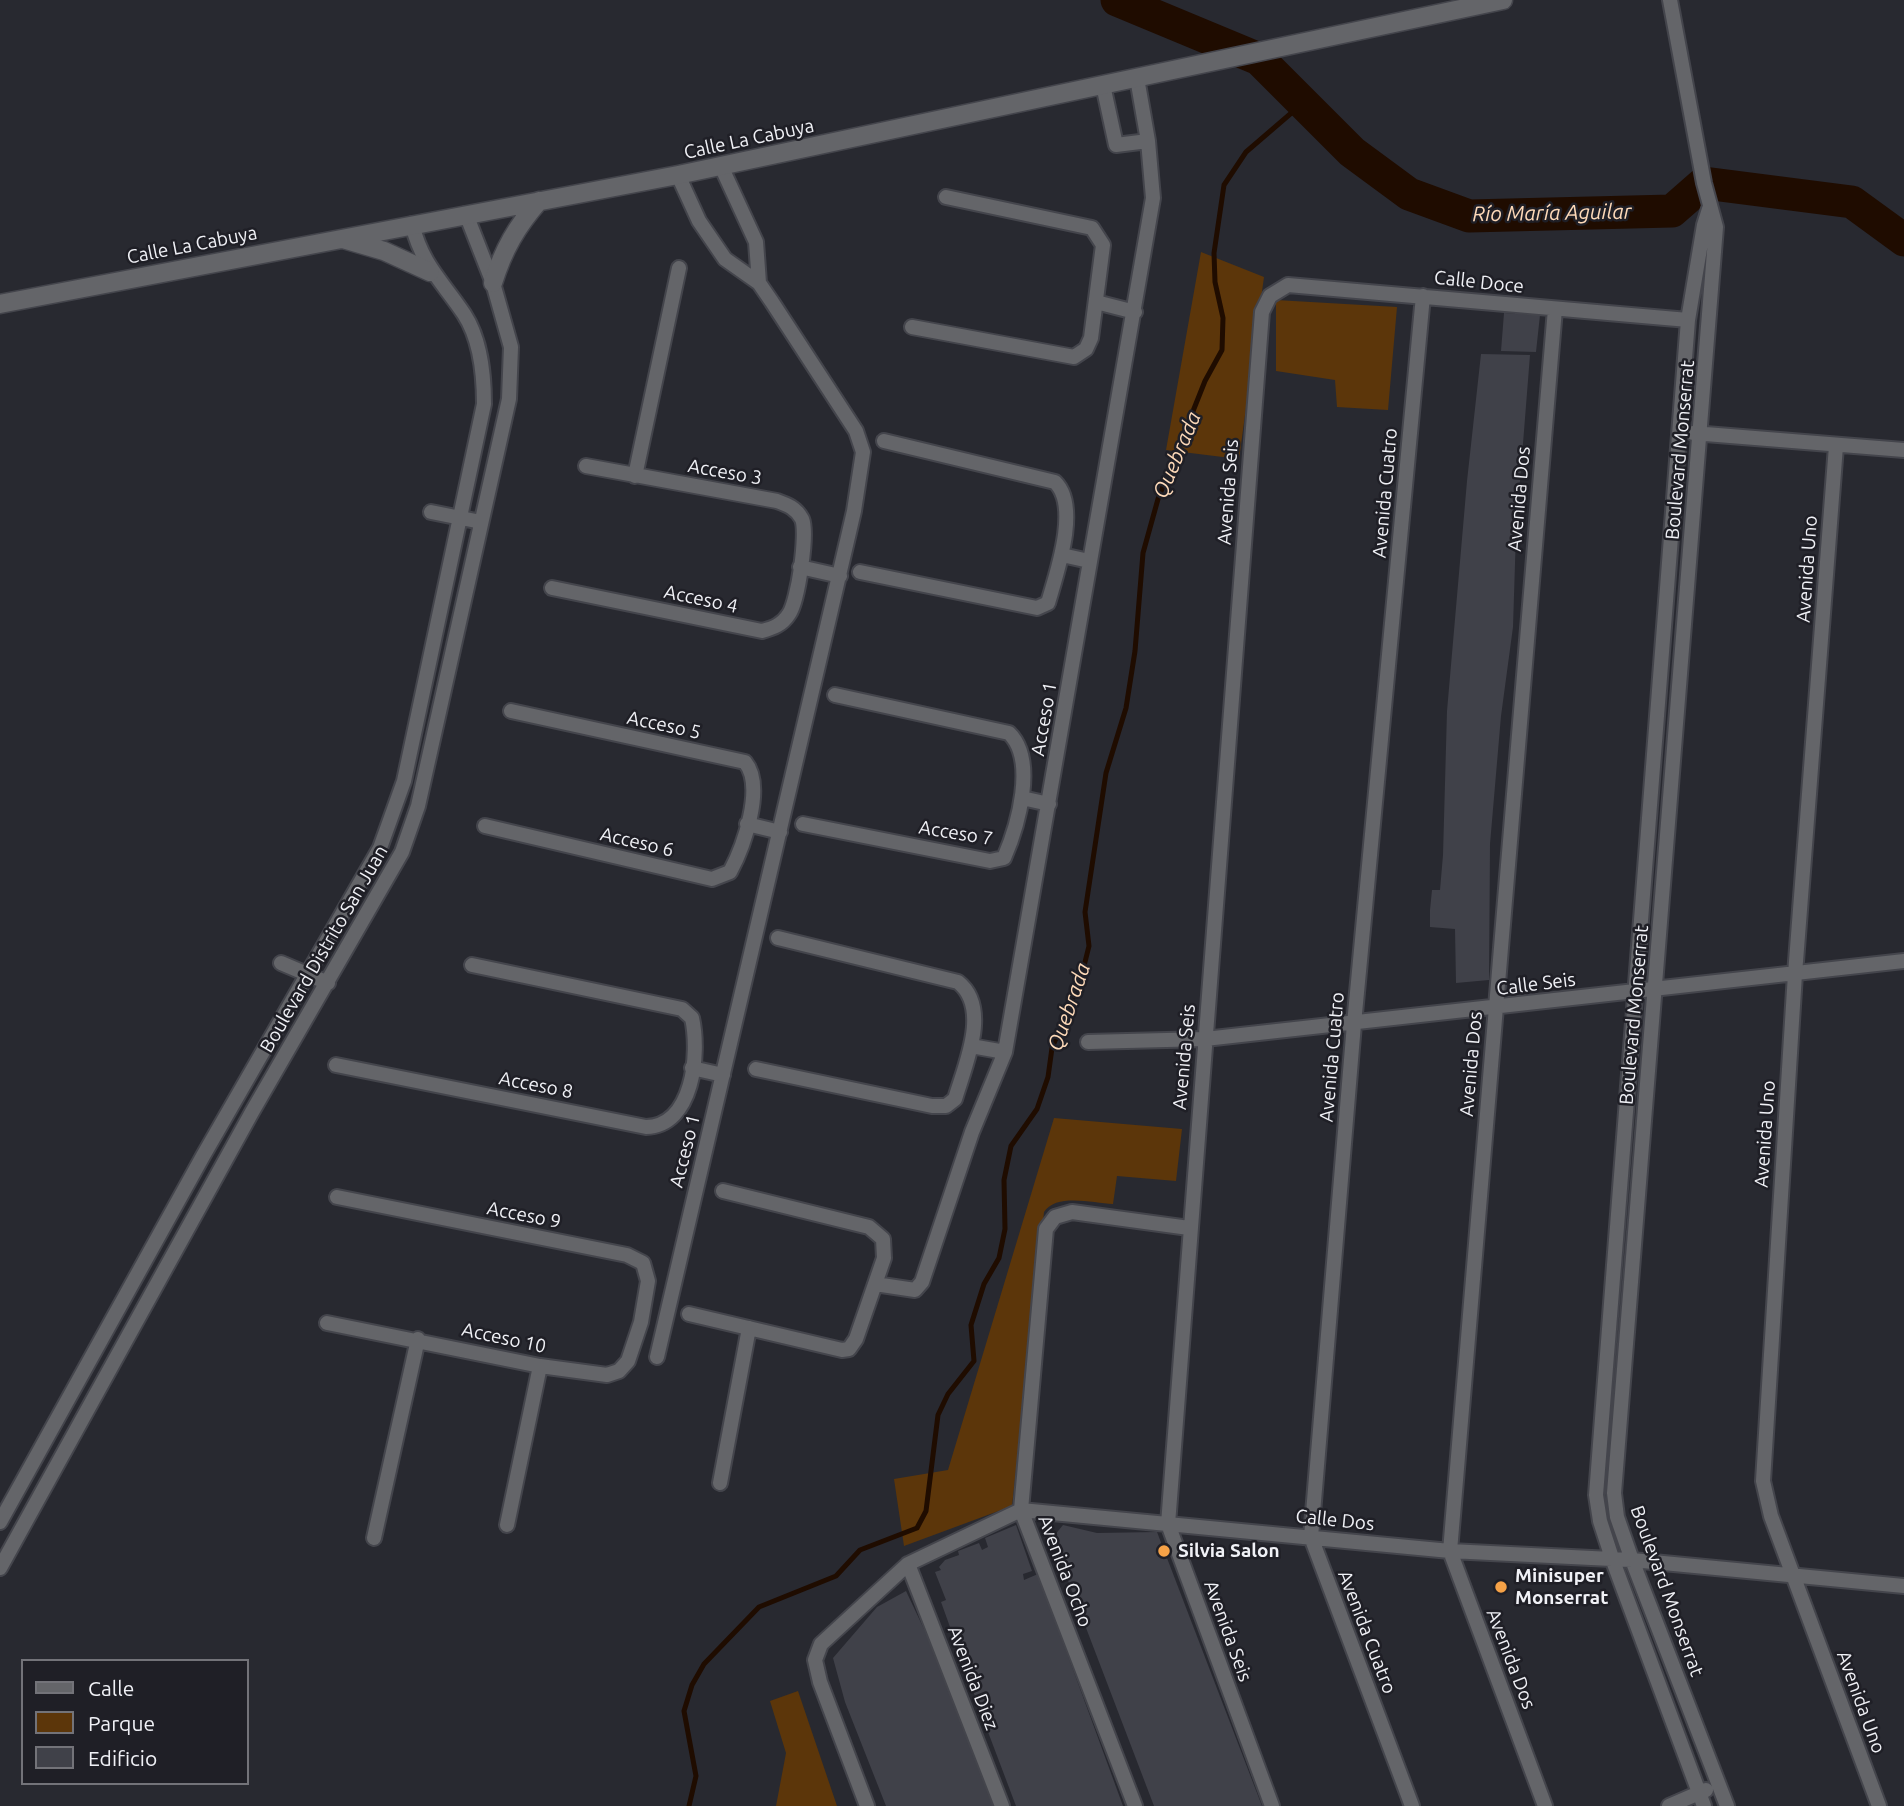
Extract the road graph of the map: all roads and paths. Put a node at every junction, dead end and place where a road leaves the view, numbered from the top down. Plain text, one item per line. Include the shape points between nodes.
1 (1503, 0) edge
2 (1670, 0) edge
3 (1137, 78) junction
4 (1103, 85) junction
5 (1148, 141) junction
6 (722, 166) junction
7 (677, 175) junction
8 (946, 197) dead end
9 (539, 201) junction
10 (1709, 209) junction
11 (466, 214) junction
12 (412, 225) junction
13 (339, 239) junction
14 (679, 268) dead end
15 (430, 272) junction
16 (493, 282) junction
17 (759, 283) junction
18 (1270, 296) joint
19 (1423, 296) junction
20 (1096, 302) junction
21 (0, 304) edge
22 (1555, 309) junction
23 (1135, 312) junction
24 (1688, 320) junction
25 (912, 327) dead end
26 (1679, 432) junction
27 (1701, 434) junction
28 (884, 442) dead end
29 (1836, 446) junction
30 (1904, 450) edge
31 (586, 466) dead end
32 (635, 476) junction
33 (431, 512) dead end
34 (461, 518) junction
35 (481, 522) junction
36 (1062, 555) junction
37 (1089, 561) junction
38 (800, 567) junction
39 (860, 572) dead end
40 (840, 576) junction
41 (552, 588) dead end
42 (835, 695) dead end
43 (511, 711) dead end
44 (1022, 798) junction
45 (1049, 804) junction
46 (747, 824) junction
47 (803, 824) dead end
48 (485, 826) dead end
49 (780, 832) junction
50 (778, 938) dead end
51 (1904, 961) edge
52 (281, 963) dead end
53 (472, 965) dead end
54 (307, 974) junction
55 (1795, 974) junction
56 (328, 983) junction
57 (1656, 988) junction
58 (1635, 991) junction
59 (1496, 1008) junction
60 (1354, 1024) junction
61 (1205, 1039) junction
62 (1088, 1042) dead end
63 (971, 1046) junction
64 (1005, 1052) junction
65 (336, 1065) dead end
66 (692, 1068) junction
67 (756, 1069) dead end
68 (723, 1076) junction
69 (723, 1191) dead end
70 (337, 1197) dead end
71 (1189, 1228) junction
72 (875, 1284) junction
73 (689, 1314) dead end
74 (641, 1322) junction
75 (327, 1323) dead end
76 (664, 1327) junction
77 (749, 1328) junction
78 (418, 1339) junction
79 (657, 1357) dead end
80 (540, 1366) junction
81 (720, 1483) dead end
82 (1021, 1510) junction
83 (0, 1522) edge
84 (1168, 1524) junction
85 (508, 1525) dead end
86 (1311, 1537) junction
87 (374, 1538) dead end
88 (1450, 1551) junction
89 (1632, 1560) junction
90 (1613, 1561) junction
91 (908, 1564) junction
92 (0, 1568) edge
93 (1794, 1576) junction
94 (1904, 1586) edge
95 (1719, 1785) junction
96 (1702, 1800) edge
97 (867, 1806) edge
98 (1002, 1806) edge
99 (1135, 1806) edge
100 (1272, 1806) edge
101 (1412, 1806) edge
102 (1545, 1806) edge
103 (1669, 1806) edge
104 (1727, 1806) edge
105 (1879, 1806) edge

1 - 3 street, Calle La Cabuya
2 - 10 street, Boulevard Monserrat
3 - 4 street, Calle La Cabuya
3 - 5 street, Acceso 1
4 - 5 street via 1116,145
4 - 6 street, Calle La Cabuya
5 - 23 street, Acceso 1 via 1153,198
6 - 7 street, Calle La Cabuya
6 - 17 street, Acceso 1 via 756,242
7 - 9 street, Calle La Cabuya
7 - 17 street, Acceso 1 via 724,259
8 - 20 street via 1092,228 1103,245
9 - 11 street, Calle La Cabuya
9 - 16 street via 517,226
10 - 24 street, Boulevard Monserrat
10 - 27 street, Boulevard Monserrat via 1716,227
11 - 12 street, Calle La Cabuya
11 - 16 street, Boulevard Distrito San Juan
12 - 13 street, Calle La Cabuya
12 - 15 street, Boulevard Distrito San Juan
13 - 15 street via 384,251
13 - 21 street, Calle La Cabuya
14 - 32 street
15 - 34 street, Boulevard Distrito San Juan via 465,316 484,377 484,404
16 - 35 street, Boulevard Distrito San Juan via 511,347 509,399
17 - 40 street, Acceso 1 via 856,431 863,452
18 - 19 street, Calle Doce via 1288,285
18 - 61 street, Avenida Seis via 1262,312
19 - 22 street, Calle Doce
19 - 60 street, Avenida Cuatro
20 - 23 street
20 - 25 street via 1091,338 1086,349 1074,357
22 - 24 street, Calle Doce
22 - 59 street, Avenida Dos
23 - 37 street, Acceso 1
24 - 26 street, Boulevard Monserrat
26 - 27 street
26 - 58 street, Boulevard Monserrat
27 - 29 street
27 - 57 street, Boulevard Monserrat
28 - 36 street via 1055,482 1067,500
29 - 30 street
29 - 55 street, Avenida Uno
31 - 32 street, Acceso 3
32 - 38 street, Acceso 3 via 794,507 803,520 805,537
33 - 34 street
34 - 35 street
34 - 54 street, Boulevard Distrito San Juan via 394,816
35 - 56 street, Boulevard Distrito San Juan via 418,806 402,852
36 - 37 street
36 - 39 street via 1048,603 1037,608
37 - 45 street, Acceso 1
38 - 40 street
38 - 41 street, Acceso 4 via 790,614 777,627 762,631
40 - 49 street, Acceso 1
42 - 44 street, Acceso 7 via 1009,733 1023,753
43 - 46 street, Acceso 5 via 745,762 752,771 754,787
44 - 45 street
44 - 47 street, Acceso 7 via 1004,858 990,861
45 - 64 street, Acceso 1
46 - 48 street, Acceso 6 via 730,872 712,879
46 - 49 street
49 - 68 street, Acceso 1
50 - 63 street via 958,982 969,990 974,1002
51 - 55 street, Calle Seis
52 - 54 street
53 - 66 street via 682,1009 694,1027
54 - 56 street
54 - 83 street, Boulevard Distrito San Juan
55 - 57 street, Calle Seis
55 - 93 street, Avenida Uno via 1763,1470 1771,1516
56 - 92 street, Boulevard Distrito San Juan
57 - 58 street, Calle Seis
57 - 89 street, Boulevard Monserrat via 1614,1493
58 - 59 street, Calle Seis
58 - 90 street, Boulevard Monserrat via 1596,1495
59 - 60 street, Calle Seis
59 - 88 street, Avenida Dos
60 - 61 street, Calle Seis
60 - 86 street, Avenida Cuatro
61 - 62 street, Calle Seis
61 - 71 street, Avenida Seis
63 - 64 street
63 - 67 street via 955,1099 946,1106
64 - 72 street, Acceso 1 via 972,1132 922,1282 915,1290
65 - 66 street, Acceso 8 via 646,1127 660,1127 681,1109
66 - 68 street
68 - 76 street, Acceso 1
69 - 72 street via 879,1232 884,1258
70 - 74 street, Acceso 9 via 627,1255 643,1263 648,1281
71 - 82 street, Avenida Ocho via 1072,1212 1055,1217 1046,1229
71 - 84 street, Avenida Seis
72 - 77 street via 849,1349
73 - 77 street
74 - 76 street
74 - 80 street, Acceso 10 via 628,1361 619,1371 607,1375
75 - 78 street, Acceso 10
76 - 79 street, Acceso 1
77 - 81 street
78 - 80 street, Acceso 10
78 - 87 street
80 - 85 street
82 - 84 street, Calle Dos
82 - 91 street
82 - 99 street, Avenida Ocho
84 - 86 street, Calle Dos
84 - 100 street, Avenida Seis
86 - 88 street, Calle Dos
86 - 101 street, Avenida Cuatro
88 - 90 street, Calle Dos
88 - 102 street, Avenida Dos
89 - 90 street, Calle Dos
89 - 93 street, Calle Dos
89 - 95 street, Boulevard Monserrat
90 - 96 street, Boulevard Monserrat
91 - 97 street via 821,1644 815,1660
91 - 98 street, Avenida Diez
93 - 94 street, Calle Dos
93 - 105 street, Avenida Uno
95 - 96 street
95 - 104 street, Boulevard Monserrat
96 - 103 street

